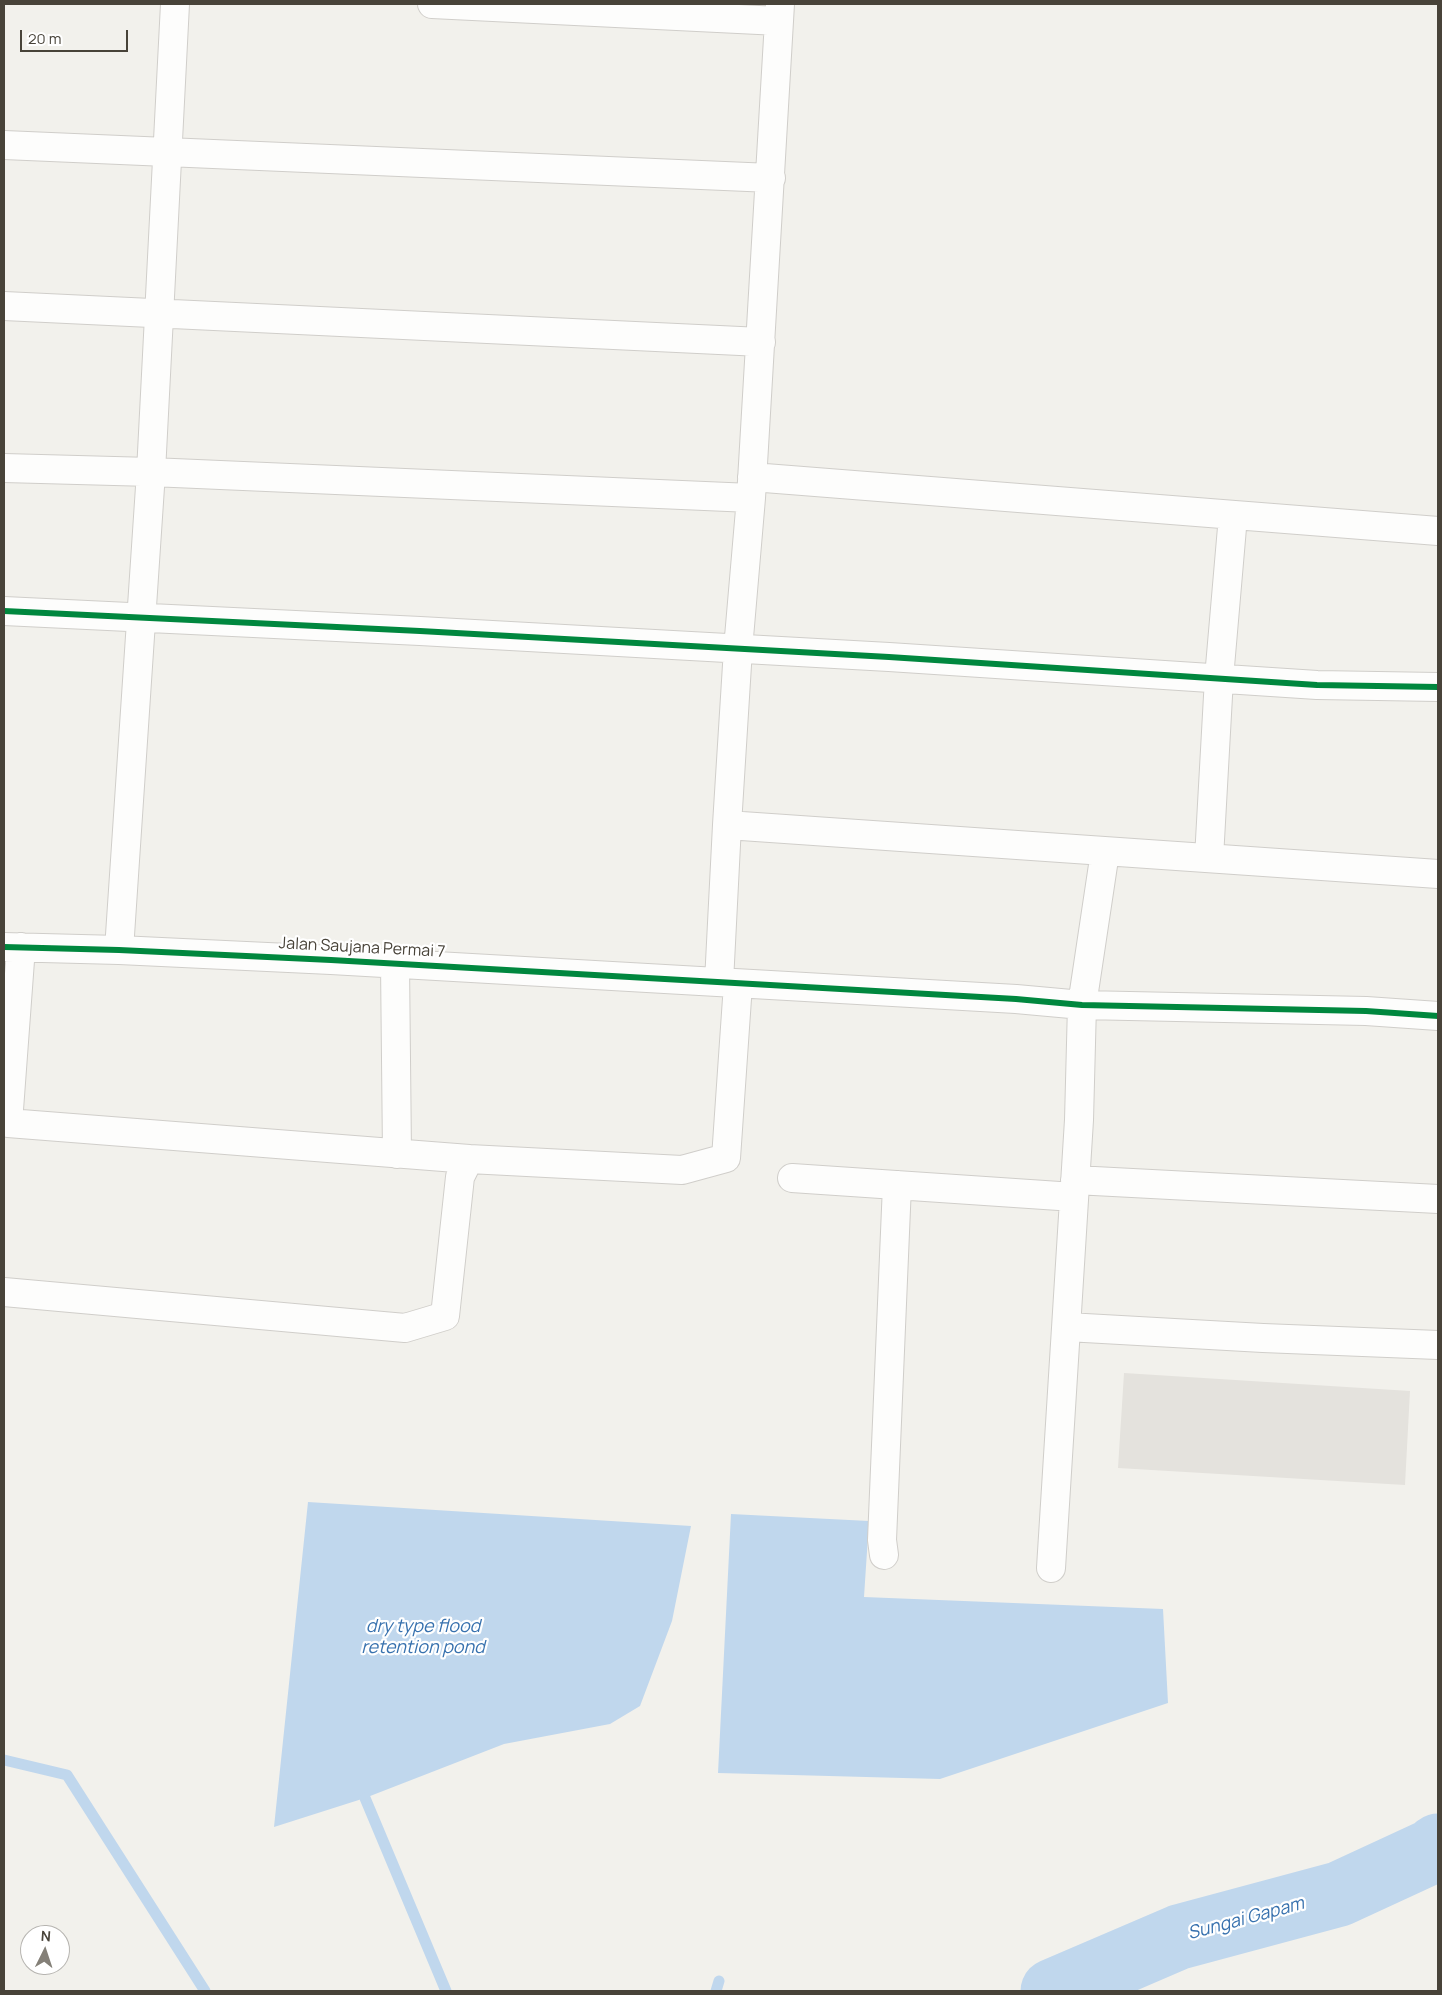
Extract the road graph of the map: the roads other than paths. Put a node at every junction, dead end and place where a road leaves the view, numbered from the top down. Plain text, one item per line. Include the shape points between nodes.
1 (175, 4) edge
2 (432, 4) edge
3 (780, 12) edge
4 (4, 145) edge
5 (168, 151) junction
6 (771, 178) junction
7 (4, 306) edge
8 (159, 313) junction
9 (760, 342) junction
10 (4, 468) edge
11 (151, 472) junction
12 (751, 487) junction
13 (1233, 516) junction
14 (1438, 531) edge
15 (4, 611) edge
16 (141, 617) junction
17 (738, 649) junction
18 (1219, 678) junction
19 (1438, 687) edge
20 (727, 825) junction
21 (1105, 852) junction
22 (1209, 858) junction
23 (1438, 874) edge
24 (12, 947) edge
25 (119, 950) junction
26 (395, 964) junction
27 (729, 983) junction
28 (1082, 1005) junction
29 (1438, 1016) edge
30 (397, 1154) junction
31 (469, 1159) junction
32 (792, 1178) dead end
33 (897, 1186) junction
34 (1075, 1188) junction
35 (1438, 1199) edge
36 (4, 1292) edge
37 (1068, 1326) junction
38 (1438, 1345) edge
39 (884, 1555) dead end
40 (1051, 1568) dead end

1 - 5 street
2 - 3 street
3 - 6 street
4 - 5 street
5 - 6 street
5 - 8 street
6 - 9 street
7 - 8 street
8 - 9 street
8 - 11 street
9 - 12 street
10 - 11 street
11 - 12 street
11 - 16 street
12 - 13 street
12 - 17 street
13 - 14 street
13 - 18 street
15 - 16 street
16 - 17 street
16 - 25 street
17 - 18 street
17 - 20 street
18 - 19 street via 1317,685
18 - 22 street
20 - 21 street
20 - 27 street
21 - 22 street
21 - 28 street
22 - 23 street
24 - 25 street, Jalan Saujana Permai 7
24 - 30 street via 8,1123
25 - 26 street, Jalan Saujana Permai 7
26 - 27 street, Jalan Saujana Permai 7
26 - 30 street
27 - 28 street, Jalan Saujana Permai 7
27 - 31 street via 726,1158 682,1170
28 - 29 street, Jalan Saujana Permai 7
28 - 34 street
30 - 31 street
31 - 36 street via 460,1177 445,1316 405,1328
32 - 33 street
33 - 34 street
33 - 39 street via 882,1540
34 - 35 street
34 - 37 street
37 - 38 street
37 - 40 street via 1060,1402

